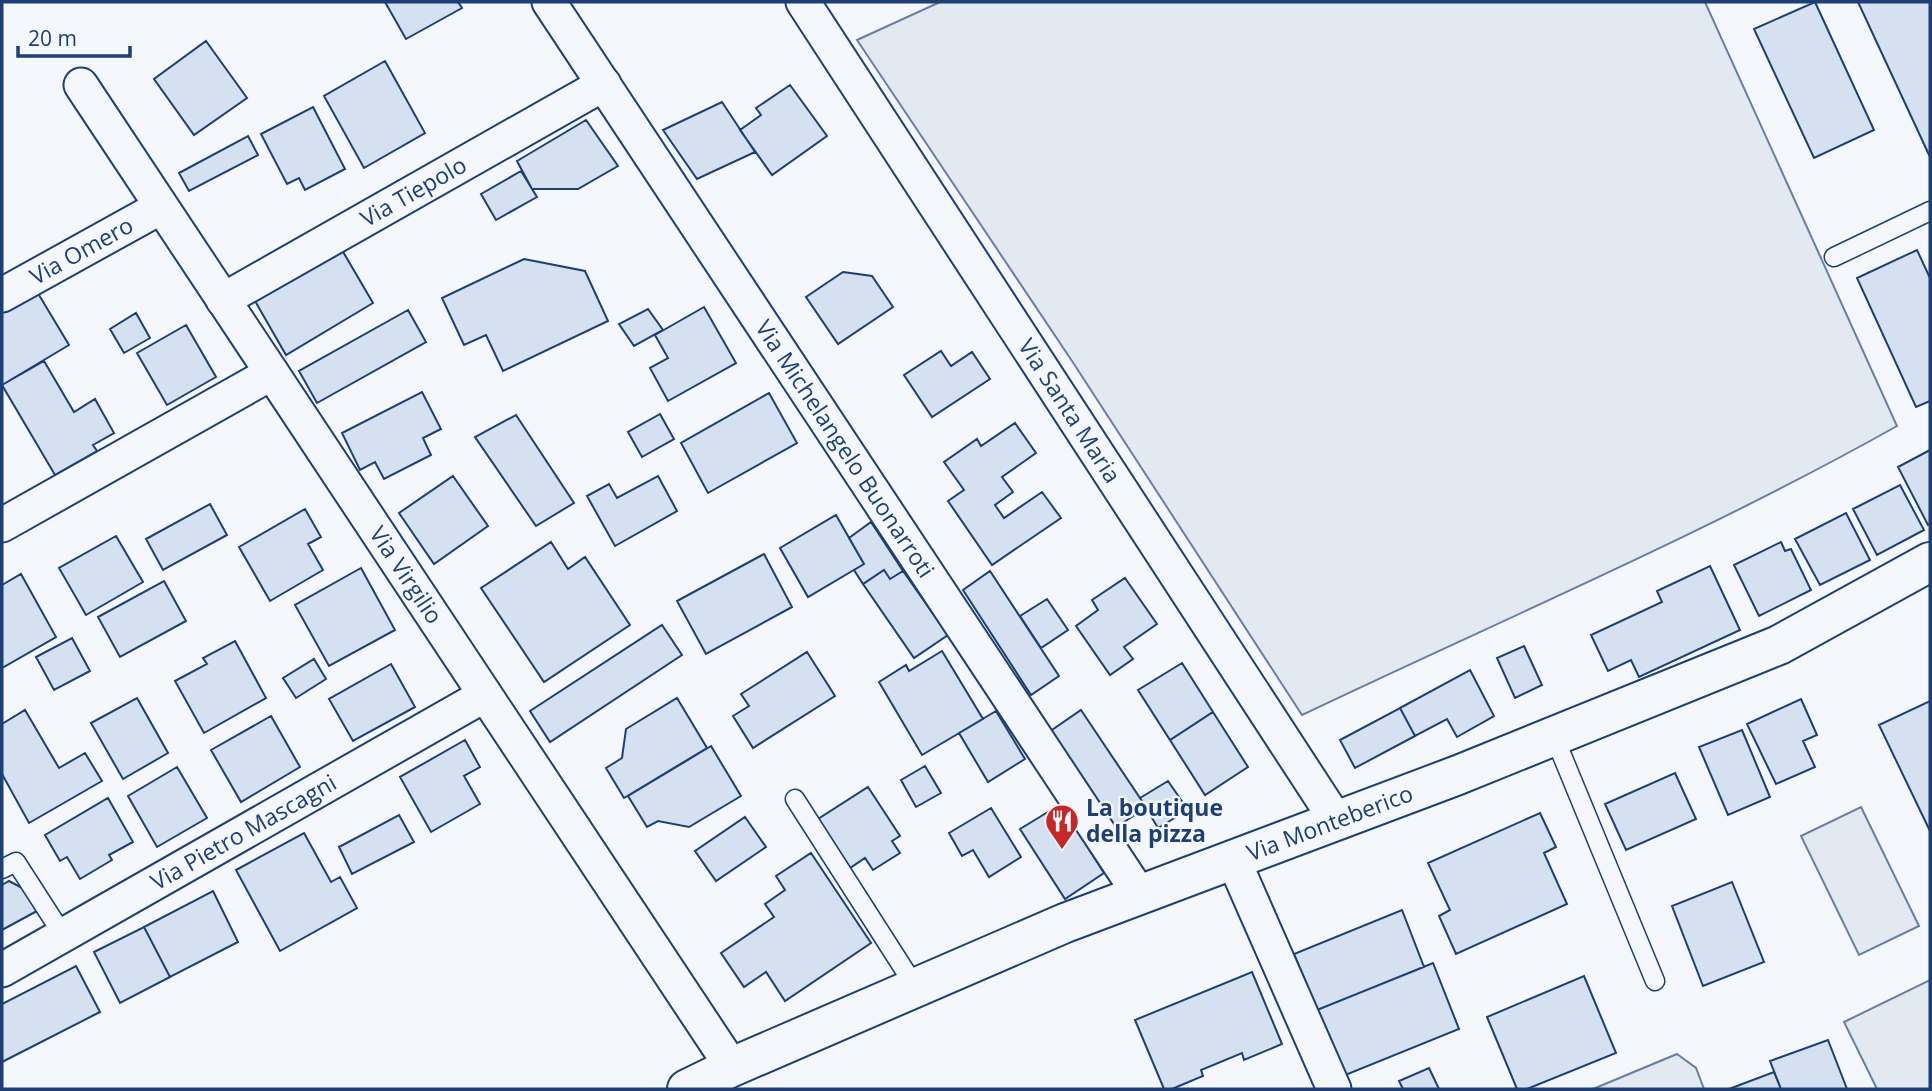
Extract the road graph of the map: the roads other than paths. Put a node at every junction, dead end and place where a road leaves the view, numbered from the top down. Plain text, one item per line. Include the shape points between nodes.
1 (550, 2) edge
2 (803, 2) edge
3 (604, 84) junction
4 (81, 85) dead end
5 (161, 207) junction
6 (1930, 211) edge
7 (1834, 257) dead end
8 (2, 295) edge
9 (223, 300) junction
10 (272, 373) junction
11 (2, 525) edge
12 (1930, 562) edge
13 (485, 695) junction
14 (1554, 736) junction
15 (795, 799) dead end
16 (1336, 820) junction
17 (1233, 859) junction
18 (2, 869) edge
19 (1140, 895) junction
20 (63, 935) junction
21 (2, 970) edge
22 (1655, 981) dead end
23 (916, 988) junction
24 (732, 1067) junction
25 (687, 1089) edge
26 (1334, 1089) edge

1 - 3 street, Via Michelangelo Buonarroti
2 - 16 street, Via Santa Maria
3 - 9 street, Via Tiepolo
3 - 19 street, Via Michelangelo Buonarroti
4 - 5 street, Via Virgilio
5 - 8 street, Via Omero
5 - 9 street, Via Virgilio
6 - 7 lane
9 - 10 street, Via Virgilio
10 - 11 street
10 - 13 street, Via Virgilio
12 - 14 street, Via Monteberico via 1779,645
13 - 20 street, Via Pietro Mascagni
13 - 24 street, Via Virgilio
14 - 16 street, Via Monteberico
14 - 22 lane
15 - 23 lane
16 - 17 street, Via Monteberico
17 - 19 street, Via Monteberico
17 - 26 street
18 - 20 lane via 16,862
19 - 23 street, Via Monteberico
20 - 21 street, Via Pietro Mascagni
23 - 24 street, Via Monteberico
24 - 25 street, Via Monteberico

